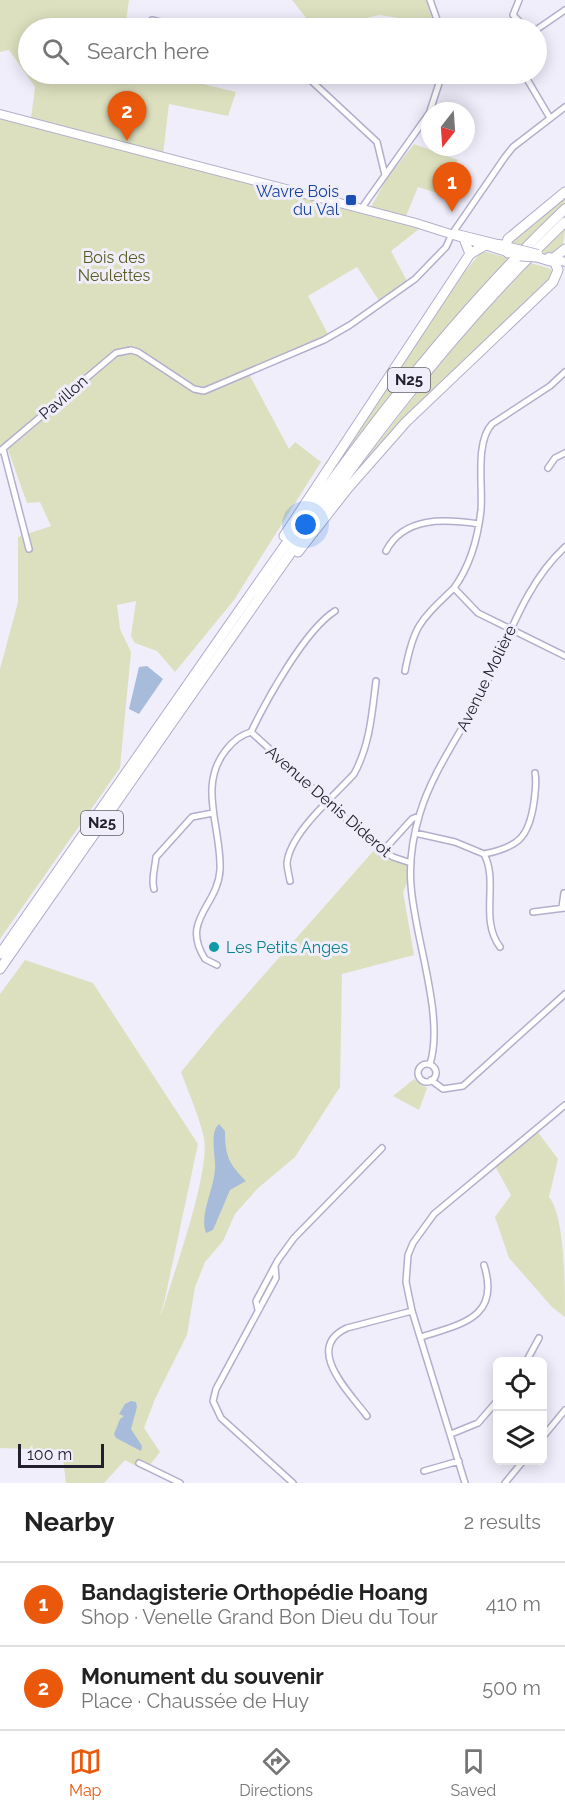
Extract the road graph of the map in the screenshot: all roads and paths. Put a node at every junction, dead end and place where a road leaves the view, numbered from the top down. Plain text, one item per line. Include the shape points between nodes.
1 (430, 0) edge
2 (519, 0) edge
3 (565, 10) edge
4 (436, 18) edge
5 (516, 18) edge
6 (547, 23) edge
7 (316, 84) edge
8 (439, 84) edge
9 (531, 84) edge
10 (433, 102) edge
11 (565, 107) edge
12 (0, 114) edge
13 (550, 118) junction
14 (421, 124) edge
15 (386, 175) junction
16 (565, 192) edge
17 (361, 209) junction
18 (565, 210) edge
19 (565, 222) edge
20 (452, 234) junction
21 (465, 241) junction
22 (483, 246) junction
23 (565, 249) edge
24 (509, 250) junction
25 (470, 254) junction
26 (560, 263) edge
27 (565, 275) edge
28 (540, 294) junction
29 (565, 372) edge
30 (1, 450) edge
31 (565, 453) edge
32 (548, 468) dead end
33 (479, 524) junction
34 (565, 547) edge
35 (29, 549) dead end
36 (386, 551) dead end
37 (273, 569) junction
38 (454, 588) junction
39 (335, 611) dead end
40 (511, 630) junction
41 (565, 656) edge
42 (405, 671) dead end
43 (376, 681) dead end
44 (251, 732) junction
45 (535, 773) dead end
46 (329, 802) junction
47 (213, 813) junction
48 (419, 816) junction
49 (415, 833) junction
50 (383, 851) junction
51 (484, 854) junction
52 (411, 863) junction
53 (290, 881) dead end
54 (154, 889) dead end
55 (564, 893) edge
56 (563, 907) edge
57 (533, 912) dead end
58 (500, 946) dead end
59 (0, 954) edge
60 (217, 965) dead end
61 (0, 969) edge
62 (565, 994) edge
63 (430, 1064) junction
64 (431, 1080) junction
65 (565, 1105) edge
66 (382, 1149) dead end
67 (484, 1265) dead end
68 (412, 1311) junction
69 (421, 1337) junction
70 (539, 1338) dead end
71 (529, 1357) edge
72 (493, 1406) edge
73 (565, 1410) edge
74 (367, 1416) dead end
75 (547, 1432) edge
76 (451, 1434) junction
77 (459, 1461) junction
78 (139, 1463) dead end
79 (521, 1465) edge
80 (424, 1471) dead end
81 (180, 1483) edge
82 (292, 1483) edge
83 (465, 1483) edge
84 (505, 1483) edge

1 - 4 street
2 - 5 street via 513,15
3 - 6 street
7 - 15 street via 377,142
8 - 10 street
9 - 13 street
11 - 13 street
12 - 17 main road
13 - 20 street via 513,147
14 - 15 street
15 - 17 street
16 - 24 highway via 520,227
17 - 20 main road
18 - 37 highway, N25 via 517,256 424,362 359,444
19 - 37 highway, N25 via 475,314 431,366
20 - 21 main road
20 - 24 main road
20 - 30 street, Pavillon via 432,264 351,325 301,351 204,391 140,353 127,350 109,358
21 - 22 main road
21 - 25 highway
22 - 24 highway
22 - 25 highway
23 - 26 highway
24 - 26 highway, bridge
25 - 37 highway via 272,555
26 - 28 highway via 556,277
27 - 28 highway
28 - 37 highway via 406,422 285,569
29 - 33 street via 486,431
30 - 35 street, Pavillon
31 - 32 street via 552,460
33 - 36 street via 445,520 420,524 394,537
33 - 38 street via 465,570
34 - 40 street, Avenue Molière via 533,586
37 - 59 highway, N25
37 - 61 highway, N25
38 - 40 street via 478,613
38 - 42 street via 428,611 417,627
39 - 44 street via 323,618 284,673
40 - 41 street
40 - 48 street, Avenue Molière
43 - 46 street via 360,763
44 - 46 street, Avenue Denis Diderot
44 - 47 street via 234,740 217,764 211,786
45 - 51 street via 532,818 526,832 509,848
46 - 50 street, Avenue Denis Diderot
46 - 53 street via 291,846 287,864
47 - 54 street via 192,817 156,857
47 - 60 street via 219,874 213,895 198,920 196,935 205,959
48 - 49 street, Avenue Molière
48 - 50 street, Avenue Molière
49 - 51 street via 455,842
49 - 52 street, Avenue Molière
50 - 52 street, Avenue Denis Diderot
51 - 58 street via 489,870 489,912
52 - 63 street, Avenue Molière via 414,915 431,1004
55 - 56 street
56 - 57 street
62 - 64 street via 463,1086 443,1089
63 - 64 street, Avenue Molière via 435,1071
63 - 64 street, Avenue Molière via 420,1067 418,1074 423,1081
65 - 68 street via 422,1228 406,1269
66 - 82 street via 294,1238 256,1301 258,1310 216,1389 213,1401 221,1418
67 - 69 street via 487,1295 480,1312 467,1322
68 - 69 street
68 - 74 street via 347,1328 330,1344 331,1368
69 - 76 street
70 - 71 street
72 - 76 street via 478,1424
73 - 75 street
76 - 77 street
77 - 80 street
77 - 83 street
78 - 81 street
79 - 84 street

